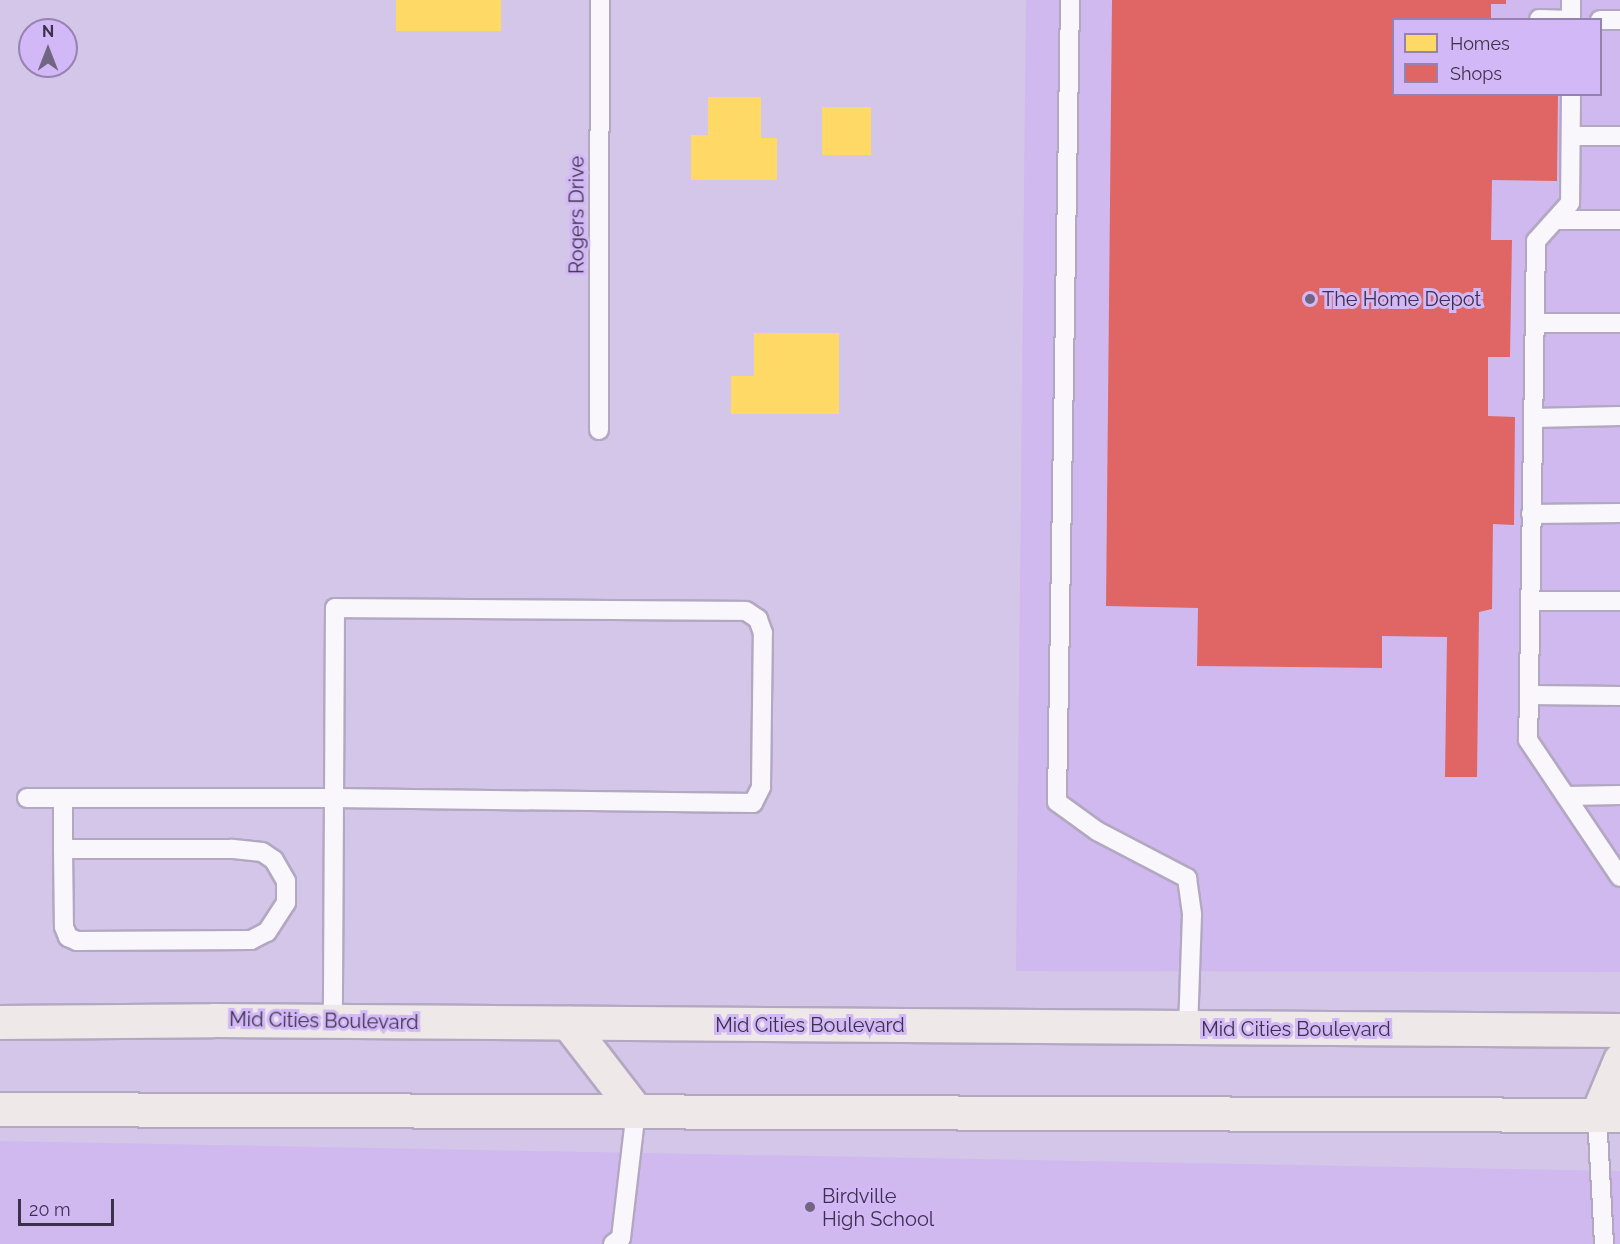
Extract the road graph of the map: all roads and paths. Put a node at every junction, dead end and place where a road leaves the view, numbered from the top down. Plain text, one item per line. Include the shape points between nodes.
1 (600, 0) edge
2 (1070, 0) edge
3 (1571, 0) edge
4 (1571, 18) edge
5 (1602, 20) edge
6 (1620, 20) edge
7 (1571, 96) edge
8 (1571, 136) junction
9 (1620, 136) edge
10 (1554, 220) junction
11 (1620, 220) edge
12 (1620, 322) edge
13 (1535, 323) junction
14 (1620, 416) edge
15 (1533, 417) junction
16 (599, 430) dead end
17 (1532, 513) junction
18 (1620, 513) edge
19 (1530, 601) junction
20 (1620, 601) edge
21 (1530, 695) junction
22 (1620, 696) edge
23 (1620, 795) edge
24 (1567, 796) junction
25 (27, 798) dead end
26 (63, 798) junction
27 (334, 798) junction
28 (63, 849) junction
29 (1620, 877) edge
30 (333, 1021) junction
31 (0, 1022) edge
32 (568, 1023) junction
33 (1188, 1028) junction
34 (1620, 1030) edge
35 (1620, 1060) edge
36 (0, 1109) edge
37 (636, 1111) junction
38 (1608, 1115) edge
39 (613, 1244) edge
40 (1604, 1244) edge

1 - 16 lane, Rogers Drive
2 - 33 lane via 1057,802 1096,831 1187,878 1192,915
3 - 4 lane
5 - 6 lane
7 - 8 lane
8 - 9 lane
8 - 10 lane via 1570,203
10 - 11 lane
10 - 13 lane via 1536,241
12 - 13 lane
13 - 15 lane
14 - 15 lane
15 - 17 lane
17 - 18 lane
17 - 19 lane
19 - 20 lane
19 - 21 lane
21 - 22 lane
21 - 24 lane via 1528,740
23 - 24 lane
24 - 29 lane
25 - 26 lane
26 - 27 lane
26 - 28 lane
27 - 27 lane via 335,608 746,611 758,619 763,633 761,787 753,803
27 - 30 lane
28 - 28 lane via 64,927 68,937 77,941 251,940 267,932 286,903 285,881 274,860 262,852
30 - 31 main road, Mid Cities Boulevard
30 - 32 main road, Mid Cities Boulevard
32 - 33 main road, Mid Cities Boulevard
32 - 37 main road
33 - 34 main road, Mid Cities Boulevard
35 - 38 main road
36 - 37 main road
37 - 38 main road
37 - 39 lane via 621,1239
38 - 40 lane

